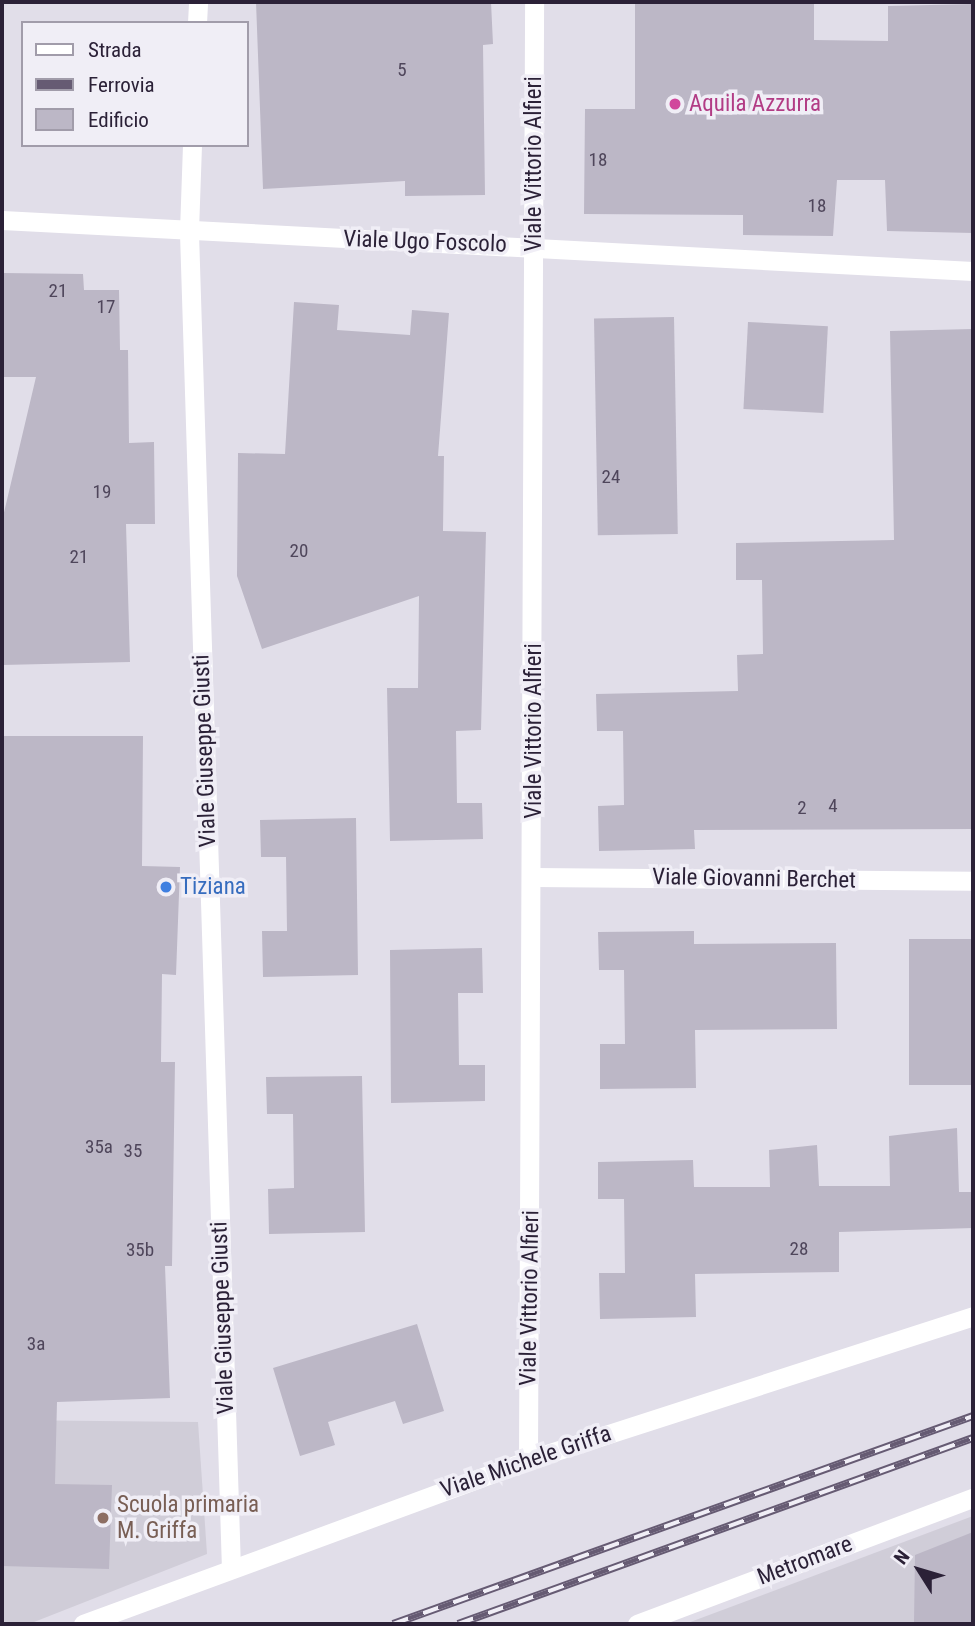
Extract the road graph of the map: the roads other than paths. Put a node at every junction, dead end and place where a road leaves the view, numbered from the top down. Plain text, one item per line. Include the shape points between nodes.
1 (198, 2) edge
2 (534, 2) edge
3 (197, 21) edge
4 (192, 147) edge
5 (2, 220) edge
6 (189, 233) junction
7 (534, 246) junction
8 (973, 271) edge
9 (534, 877) junction
10 (973, 881) edge
11 (973, 1316) edge
12 (528, 1460) junction
13 (973, 1498) edge
14 (231, 1567) junction
15 (83, 1624) edge
16 (637, 1624) edge

1 - 3 street
2 - 7 street, Viale Vittorio Alfieri
4 - 6 street, Viale Giuseppe Giusti
5 - 6 street, Viale Ugo Foscolo
6 - 7 street, Viale Ugo Foscolo
6 - 14 street, Viale Giuseppe Giusti
7 - 8 street, Viale Ugo Foscolo
7 - 9 street, Viale Vittorio Alfieri
9 - 10 street, Viale Giovanni Berchet
9 - 12 street, Viale Vittorio Alfieri
11 - 12 street, Viale Michele Griffa
12 - 14 street, Viale Michele Griffa
13 - 16 street, Metromare
14 - 15 street, Viale Michele Griffa

